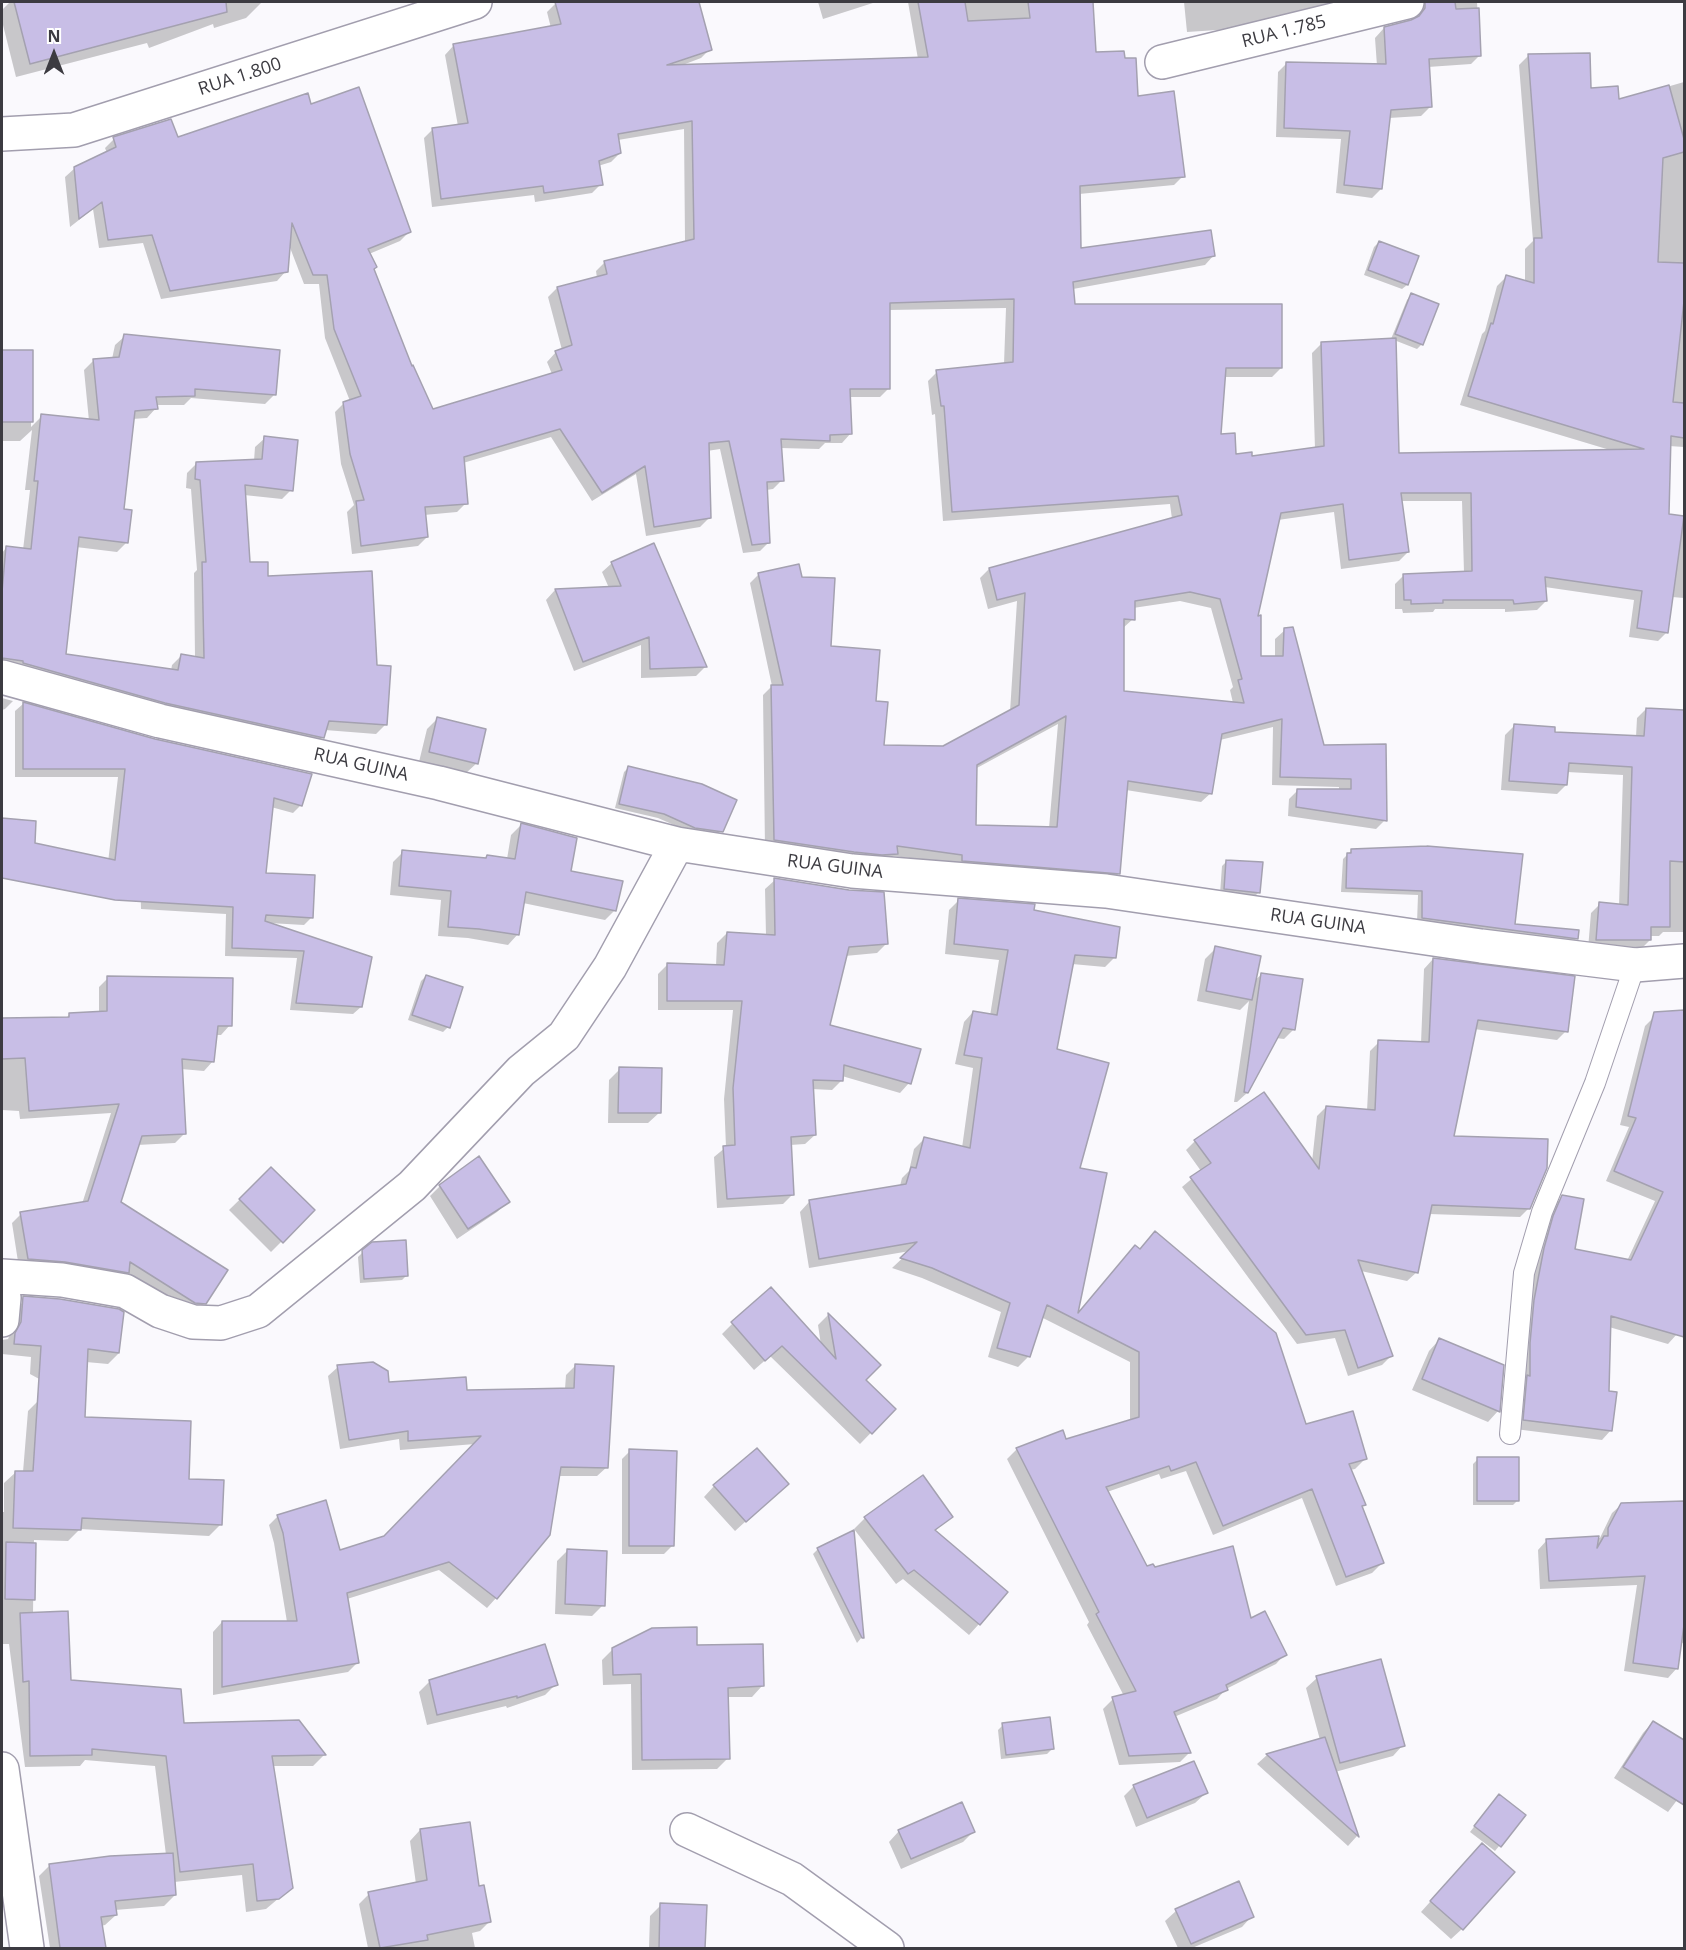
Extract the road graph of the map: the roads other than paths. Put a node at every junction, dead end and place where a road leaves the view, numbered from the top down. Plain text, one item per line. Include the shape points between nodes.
1 (475, 2) edge
2 (1407, 2) edge
3 (398, 14) edge
4 (1162, 62) dead end
5 (2, 134) edge
6 (2, 677) edge
7 (677, 844) junction
8 (1684, 961) edge
9 (1635, 965) junction
10 (2, 1276) edge
11 (2, 1283) edge
12 (2, 1320) edge
13 (1510, 1434) dead end
14 (2, 1769) edge
15 (687, 1830) dead end
16 (27, 1948) edge
17 (887, 1948) edge

1 - 3 street, RUA 1.800
2 - 4 street, RUA 1.785
3 - 5 street, RUA 1.800 via 74,129
6 - 7 street, RUA GUINA via 160,721 439,783
7 - 9 street, RUA GUINA via 852,871 1106,891
7 - 10 street via 610,968 564,1036 521,1071 412,1186 258,1311 221,1323 193,1322 160,1311 125,1291 62,1280
8 - 9 street, RUA GUINA
9 - 13 lane via 1595,1083 1542,1212 1524,1273
11 - 12 street
14 - 16 street
15 - 17 street via 792,1879

